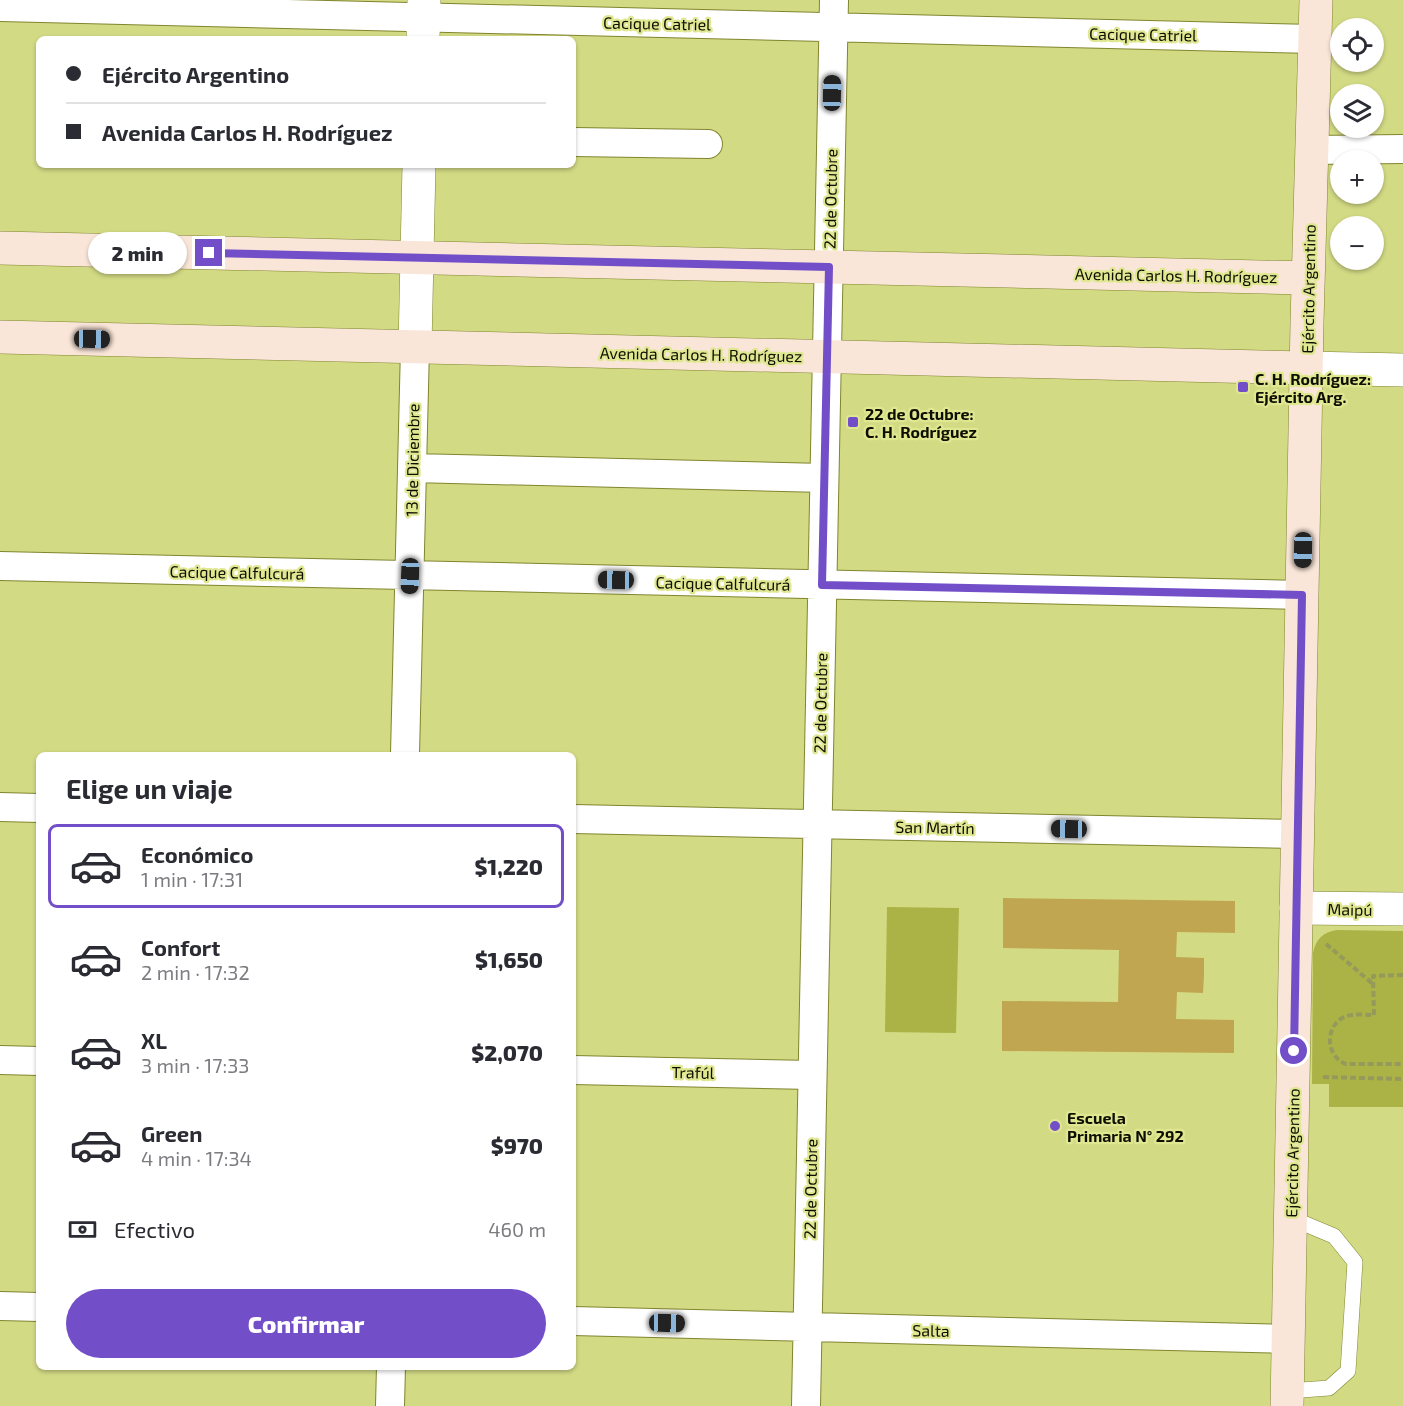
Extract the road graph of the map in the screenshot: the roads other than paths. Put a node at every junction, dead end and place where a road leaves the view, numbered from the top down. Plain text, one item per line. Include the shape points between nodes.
1 (1316, 0) edge
2 (0, 7) edge
3 (834, 14) edge
4 (423, 19) edge
5 (1315, 39) junction
6 (576, 142) edge
7 (708, 144) dead end
8 (1403, 148) edge
9 (1312, 150) junction
10 (420, 168) edge
11 (0, 248) edge
12 (417, 257) junction
13 (829, 267) junction
14 (1308, 278) junction
15 (0, 337) edge
16 (415, 347) junction
17 (827, 357) junction
18 (1306, 368) junction
19 (1403, 370) edge
20 (412, 468) junction
21 (824, 478) junction
22 (0, 566) edge
23 (410, 576) junction
24 (822, 585) junction
25 (1302, 595) junction
26 (405, 752) edge
27 (0, 807) edge
28 (36, 807) edge
29 (576, 819) edge
30 (817, 824) junction
31 (1298, 834) junction
32 (1296, 908) junction
33 (1403, 909) edge
34 (0, 1060) edge
35 (36, 1060) edge
36 (576, 1070) edge
37 (812, 1075) junction
38 (1290, 1218) junction
39 (0, 1306) edge
40 (36, 1307) edge
41 (576, 1321) edge
42 (807, 1326) junction
43 (1288, 1339) junction
44 (391, 1370) edge
45 (1287, 1399) edge
46 (390, 1406) edge
47 (806, 1406) edge

1 - 5 main road, Ejército Argentino
2 - 4 street, Cacique Catriel
3 - 4 street, Cacique Catriel
3 - 5 street, Cacique Catriel
3 - 13 street, 22 de Octubre
5 - 9 main road, Ejército Argentino
6 - 7 street
8 - 9 street
9 - 14 main road, Ejército Argentino
10 - 12 street, 13 de Diciembre
11 - 12 main road, Avenida Carlos H. Rodríguez
12 - 13 main road, Avenida Carlos H. Rodríguez
12 - 16 street, 13 de Diciembre
13 - 14 main road, Avenida Carlos H. Rodríguez
13 - 17 street, 22 de Octubre
14 - 18 main road, Ejército Argentino
15 - 16 main road, Avenida Carlos H. Rodríguez
16 - 17 main road, Avenida Carlos H. Rodríguez
16 - 20 street, 13 de Diciembre
17 - 18 main road, Avenida Carlos H. Rodríguez
17 - 21 street, 22 de Octubre
18 - 19 street, Avenida Carlos H. Rodríguez
18 - 25 main road, Ejército Argentino
20 - 21 street
20 - 23 street, 13 de Diciembre
21 - 24 street, 22 de Octubre
22 - 23 street, Cacique Calfulcurá
23 - 24 street, Cacique Calfulcurá
23 - 26 street, 13 de Diciembre
24 - 25 street, Cacique Calfulcurá
24 - 30 street, 22 de Octubre
25 - 31 main road, Ejército Argentino
27 - 28 street
29 - 30 street, San Martín
30 - 31 street, San Martín
30 - 37 street, 22 de Octubre
31 - 32 main road, Ejército Argentino
32 - 33 street, Maipú
32 - 38 main road, Ejército Argentino
34 - 35 street
36 - 37 street, Trafúl
37 - 42 street, 22 de Octubre
38 - 43 main road, Ejército Argentino
38 - 45 lane via 1334,1236 1355,1262 1348,1371 1329,1388
39 - 40 street
41 - 42 street, Salta
42 - 43 street, Salta
42 - 47 street, 22 de Octubre
43 - 45 main road, Ejército Argentino
44 - 46 street

